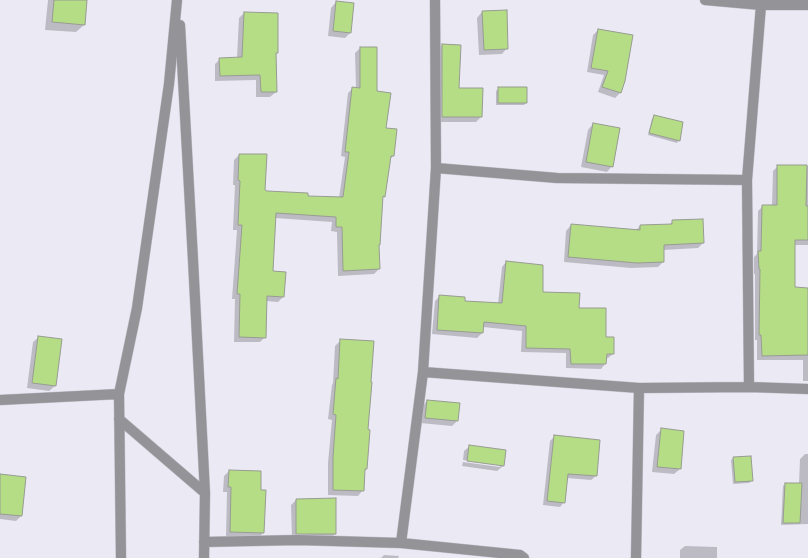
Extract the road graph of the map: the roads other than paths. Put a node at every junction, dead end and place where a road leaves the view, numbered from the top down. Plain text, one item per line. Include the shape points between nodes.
1 (177, 0) edge
2 (435, 0) edge
3 (705, 0) edge
4 (761, 4) junction
5 (808, 5) edge
6 (436, 168) junction
7 (747, 180) junction
8 (423, 372) junction
9 (749, 387) junction
10 (639, 388) junction
11 (808, 389) edge
12 (119, 394) junction
13 (0, 400) edge
14 (119, 419) junction
15 (205, 493) junction
16 (204, 542) junction
17 (400, 543) junction
18 (121, 558) edge
19 (204, 558) edge
20 (524, 558) edge
21 (636, 558) edge

1 - 12 street via 169,84 139,292
1 - 15 street
2 - 6 street
3 - 4 street
4 - 5 street
4 - 7 street
6 - 7 street via 557,178
6 - 8 street
7 - 9 street
8 - 10 street
8 - 17 street
9 - 10 street
9 - 11 street
10 - 21 street
12 - 13 street
12 - 14 street
14 - 15 street
14 - 18 street
15 - 16 street
16 - 17 street via 298,540
16 - 19 street
17 - 20 street via 520,555

